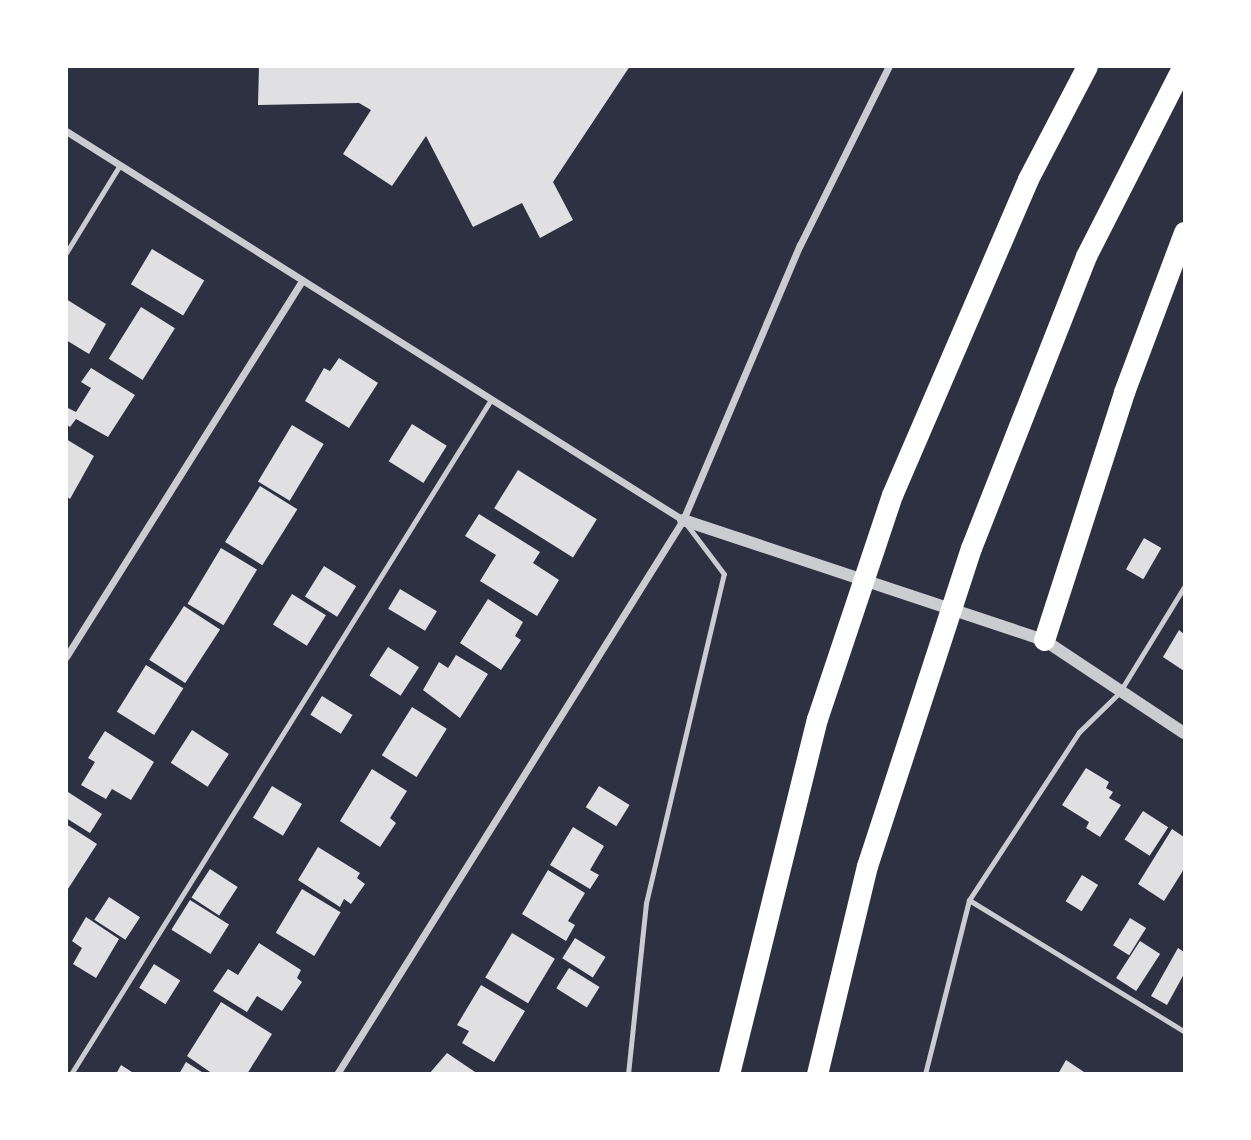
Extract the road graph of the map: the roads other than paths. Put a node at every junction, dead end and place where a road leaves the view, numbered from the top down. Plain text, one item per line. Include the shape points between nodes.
1 (889, 66) edge
2 (1087, 66) edge
3 (1183, 66) edge
4 (66, 131) edge
5 (120, 165) junction
6 (1185, 232) edge
7 (66, 253) edge
8 (302, 281) junction
9 (490, 401) junction
10 (683, 520) junction
11 (1185, 587) edge
12 (1044, 640) junction
13 (66, 657) edge
14 (1119, 693) junction
15 (1185, 733) edge
16 (969, 900) junction
17 (1185, 1031) edge
18 (71, 1073) edge
19 (337, 1073) edge
20 (628, 1073) edge
21 (729, 1073) edge
22 (817, 1073) edge
23 (926, 1073) edge

1 - 10 street via 800,245
2 - 21 highway via 1017,203 892,495 817,719
3 - 22 highway via 1086,256 971,548 867,866
4 - 5 street
5 - 7 lane
5 - 8 street
6 - 12 highway via 1124,392
8 - 9 street
8 - 13 street
9 - 10 street
9 - 18 lane
10 - 12 street
10 - 19 street
10 - 20 lane via 724,574 646,903
11 - 14 lane
12 - 14 street
14 - 15 street
14 - 16 lane via 1080,732
16 - 17 lane
16 - 23 lane

